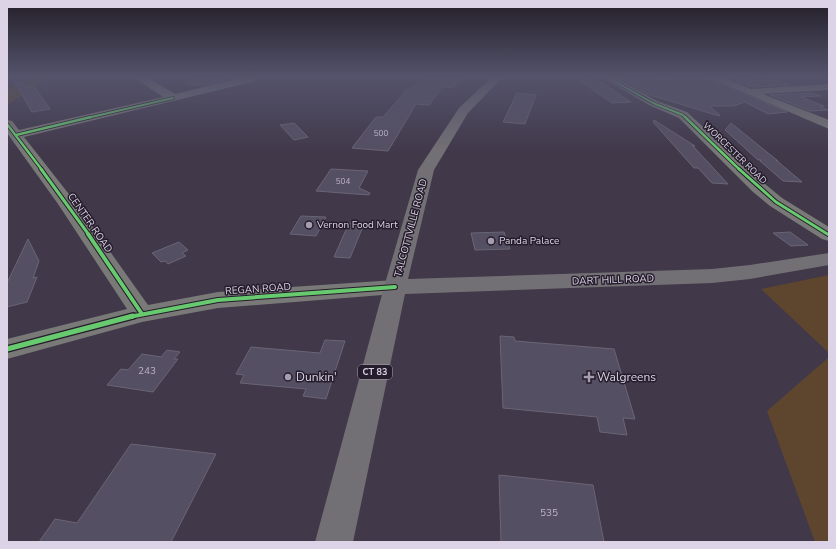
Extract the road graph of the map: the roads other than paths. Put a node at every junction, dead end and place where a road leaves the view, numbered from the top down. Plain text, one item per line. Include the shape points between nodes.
1 (154, 102) edge
2 (473, 102) edge
3 (651, 102) edge
4 (773, 102) edge
5 (829, 125) edge
6 (11, 129) edge
7 (829, 235) edge
8 (829, 259) edge
9 (396, 287) junction
10 (142, 314) junction
11 (7, 349) edge
12 (334, 542) edge

1 - 6 street
2 - 9 main road, TALCOTTVILLE ROAD / CT 83 via 463,111 426,170
3 - 7 street, WORCESTER ROAD via 684,115 759,188 776,202
4 - 5 street
6 - 10 street, CENTER ROAD via 66,202
8 - 9 main road, DART HILL ROAD via 712,276
9 - 10 street, REGAN ROAD via 218,300
9 - 12 main road, TALCOTTVILLE ROAD / CT 83
10 - 11 street, REGAN ROAD

